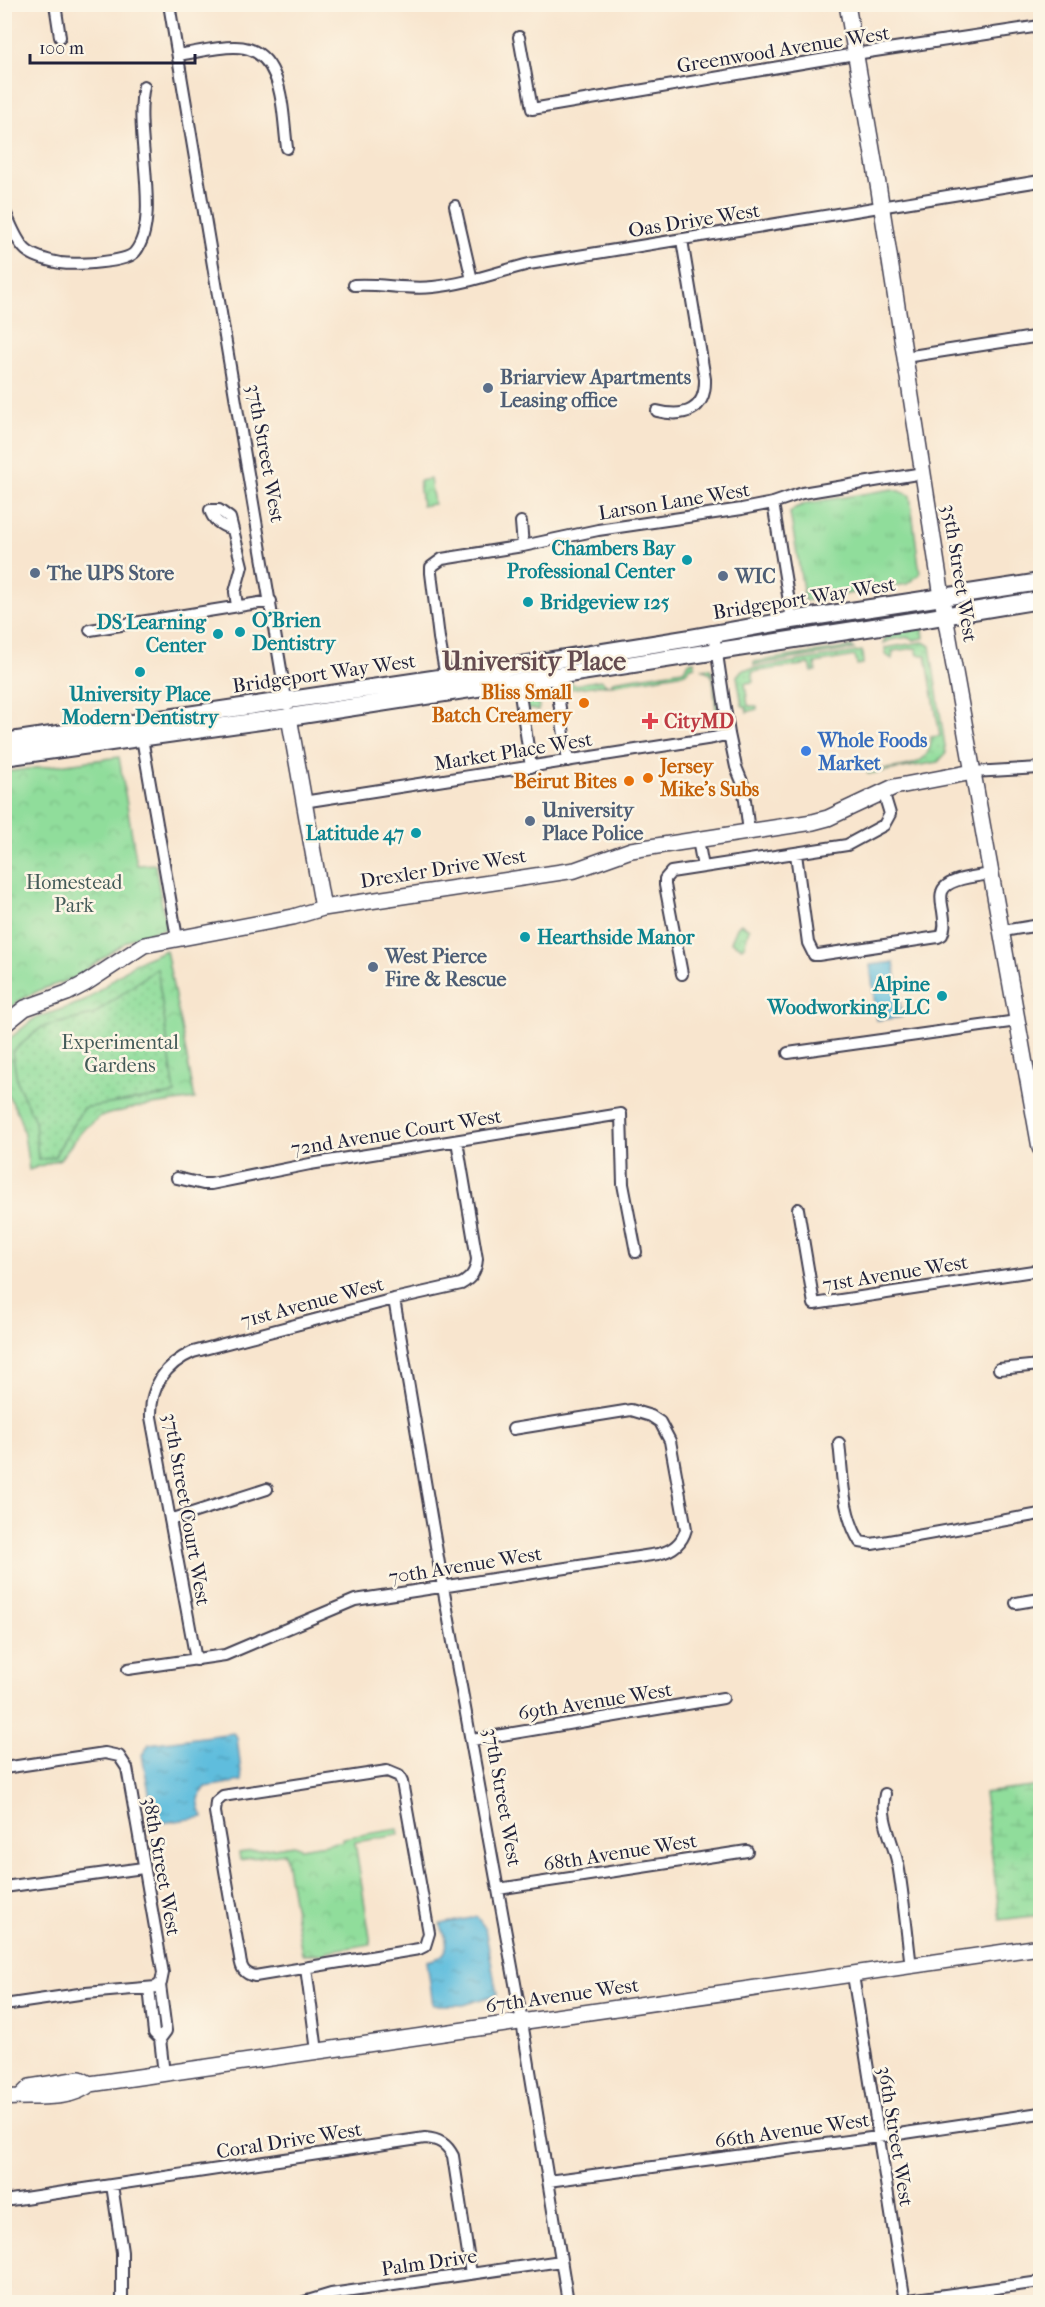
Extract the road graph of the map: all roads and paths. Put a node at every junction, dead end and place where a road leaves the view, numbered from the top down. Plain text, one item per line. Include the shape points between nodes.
1 (55, 4) edge
2 (170, 4) edge
3 (847, 4) edge
4 (1041, 26) edge
5 (60, 37) dead end
6 (519, 37) dead end
7 (855, 54) junction
8 (178, 55) junction
9 (144, 86) dead end
10 (287, 148) dead end
11 (1041, 181) edge
12 (455, 206) dead end
13 (881, 207) junction
14 (4, 210) edge
15 (682, 240) junction
16 (472, 280) junction
17 (354, 285) dead end
18 (1041, 336) edge
19 (905, 357) junction
20 (657, 411) dead end
21 (923, 473) junction
22 (773, 503) junction
23 (521, 522) dead end
24 (232, 529) dead end
25 (523, 546) junction
26 (1041, 582) edge
27 (942, 597) junction
28 (1041, 600) edge
29 (271, 601) junction
30 (237, 606) junction
31 (945, 616) junction
32 (792, 620) junction
33 (90, 630) dead end
34 (714, 634) junction
35 (717, 651) junction
36 (555, 675) junction
37 (446, 677) junction
38 (518, 681) junction
39 (286, 699) junction
40 (289, 717) junction
41 (729, 734) junction
42 (142, 738) junction
43 (4, 742) edge
44 (4, 757) edge
45 (568, 761) junction
46 (531, 767) junction
47 (1041, 768) edge
48 (973, 772) junction
49 (883, 791) junction
50 (303, 802) junction
51 (750, 832) junction
52 (698, 840) junction
53 (796, 854) junction
54 (703, 867) junction
55 (991, 874) junction
56 (322, 908) junction
57 (1041, 926) edge
58 (1003, 931) junction
59 (177, 938) junction
60 (682, 974) dead end
61 (1017, 1021) junction
62 (4, 1025) edge
63 (788, 1053) dead end
64 (457, 1141) junction
65 (1041, 1148) edge
66 (177, 1178) dead end
67 (798, 1209) dead end
68 (636, 1252) dead end
69 (1041, 1270) edge
70 (394, 1299) junction
71 (1041, 1365) edge
72 (168, 1368) joint
73 (999, 1369) dead end
74 (513, 1429) dead end
75 (839, 1443) dead end
76 (267, 1489) dead end
77 (1041, 1514) edge
78 (171, 1520) junction
79 (443, 1587) junction
80 (1041, 1599) edge
81 (1016, 1603) dead end
82 (196, 1660) junction
83 (128, 1670) dead end
84 (723, 1698) dead end
85 (472, 1740) junction
86 (4, 1768) edge
87 (885, 1794) dead end
88 (747, 1851) dead end
89 (143, 1868) junction
90 (4, 1887) edge
91 (498, 1889) junction
92 (1041, 1947) edge
93 (911, 1966) junction
94 (306, 1968) junction
95 (853, 1975) junction
96 (155, 1986) junction
97 (4, 2005) edge
98 (522, 2022) junction
99 (317, 2050) junction
100 (164, 2074) junction
101 (4, 2098) edge
102 (1041, 2113) edge
103 (878, 2137) junction
104 (548, 2181) junction
105 (112, 2185) junction
106 (4, 2201) edge
107 (561, 2261) junction
108 (471, 2274) junction
109 (1041, 2282) edge
110 (122, 2302) edge
111 (304, 2302) edge
112 (568, 2302) edge
113 (901, 2302) edge

1 - 5 street
2 - 8 street, 37th Street West
3 - 7 street, 35th Street West
4 - 7 street, Greenwood Avenue West
6 - 7 street, Greenwood Avenue West via 532,109
7 - 13 street, 35th Street West
8 - 10 street via 237,47 261,55 278,80
8 - 29 street, 37th Street West
9 - 14 street via 140,114 148,208 140,243 132,255 120,260 73,264 46,259 23,247
11 - 13 street, Oas Drive West
12 - 16 street
13 - 15 street, Oas Drive West
13 - 19 street, 35th Street West
15 - 16 street, Oas Drive West via 529,264
15 - 20 street via 705,391 701,402 688,411
16 - 17 street, Oas Drive West via 417,288
18 - 19 street
19 - 21 street, 35th Street West
21 - 22 street, Larson Lane West via 802,493
21 - 27 street, 35th Street West
22 - 25 street, Larson Lane West
22 - 32 street
23 - 25 street
24 - 30 street via 242,566 235,592
25 - 37 street, Larson Lane West via 442,560 431,567
26 - 27 main road, Bridgeport Way West
27 - 31 street, 35th Street West
27 - 32 main road, Bridgeport Way West
28 - 31 main road, Bridgeport Way West
29 - 30 street
29 - 39 street, 37th Street West
30 - 33 street
31 - 35 main road, Bridgeport Way West
31 - 48 street, 35th Street West
32 - 34 main road, Bridgeport Way West
34 - 35 street
34 - 37 main road, Bridgeport Way West
35 - 36 main road, Bridgeport Way West
35 - 41 street
36 - 38 main road, Bridgeport Way West
36 - 45 street
37 - 39 main road, Bridgeport Way West
38 - 40 main road, Bridgeport Way West
38 - 46 street
39 - 40 street, 37th Street West
39 - 43 main road, Bridgeport Way West
40 - 42 main road, Bridgeport Way West
40 - 50 street, 37th Street West
41 - 45 street, Market Place West
41 - 51 street via 743,784
42 - 44 main road, Bridgeport Way West
42 - 59 street
45 - 46 street, Market Place West
46 - 50 street, Market Place West
47 - 48 street
48 - 49 street, Drexler Drive West
48 - 55 street, 35th Street West
49 - 51 street, Drexler Drive West via 828,818
49 - 53 street via 890,814 884,825 847,845
50 - 56 street, 37th Street West
51 - 52 street, Drexler Drive West
52 - 54 street
52 - 56 street, Drexler Drive West via 632,850 575,870
53 - 54 street
53 - 55 street via 805,929 814,955 938,937 945,924 941,897 944,888 968,877
54 - 60 street via 671,872 665,879
55 - 58 street, 35th Street West
56 - 59 street, Drexler Drive West
57 - 58 street
58 - 61 street, 35th Street West
59 - 62 street, Drexler Drive West via 138,948 87,983 25,1008
61 - 63 street
61 - 65 street, 35th Street West
64 - 66 street, 72nd Avenue Court West via 211,1184
64 - 68 street, 72nd Avenue Court West via 621,1114 623,1184
64 - 70 street, 71st Avenue West via 476,1268 469,1280 461,1284
67 - 69 street, 71st Avenue West via 814,1304
70 - 72 street, 71st Avenue West via 193,1352
70 - 79 street, 37th Street West
71 - 73 street
72 - 78 street, 37th Street Court West via 155,1388 151,1408
74 - 79 street, 70th Avenue West via 631,1410 651,1416 670,1440 684,1536 674,1548 658,1554
75 - 77 street via 847,1511 860,1542 872,1544
76 - 78 street
78 - 82 street, 37th Street Court West
79 - 82 street, 70th Avenue West via 355,1600 240,1651
79 - 85 street, 37th Street West
80 - 81 street
82 - 83 street, 70th Avenue West
84 - 85 street, 69th Avenue West
85 - 91 street, 37th Street West
86 - 89 street, 38th Street West via 105,1753 120,1756 127,1768
87 - 93 street via 884,1822 899,1868
88 - 91 street, 68th Avenue West
89 - 90 street
89 - 96 street, 38th Street West via 163,1973
91 - 98 street, 37th Street West
92 - 93 street, 67th Avenue West
93 - 95 street, 67th Avenue West
94 - 94 street via 419,1949 428,1941 402,1782 394,1774 387,1771 223,1796 215,1804 243,1970 255,1976
94 - 99 street
95 - 98 street, 67th Avenue West
95 - 103 street, 36th Street West
96 - 97 street
96 - 100 street, 38th Street West via 154,2033 160,2039
98 - 99 street, 67th Avenue West
98 - 104 street, 37th Street West
99 - 100 street, 67th Avenue West
100 - 101 street, 67th Avenue West via 90,2084 82,2091 32,2099
102 - 103 street, 66th Avenue West
103 - 104 street, 66th Avenue West
103 - 113 street, 36th Street West
104 - 107 street, 37th Street West
105 - 106 street, Coral Drive West
105 - 108 street, Coral Drive West via 435,2139 449,2148 453,2156
105 - 110 street via 124,2267
107 - 108 street, Palm Drive
107 - 112 street, 37th Street West
108 - 111 street, Palm Drive via 331,2294
109 - 113 street

